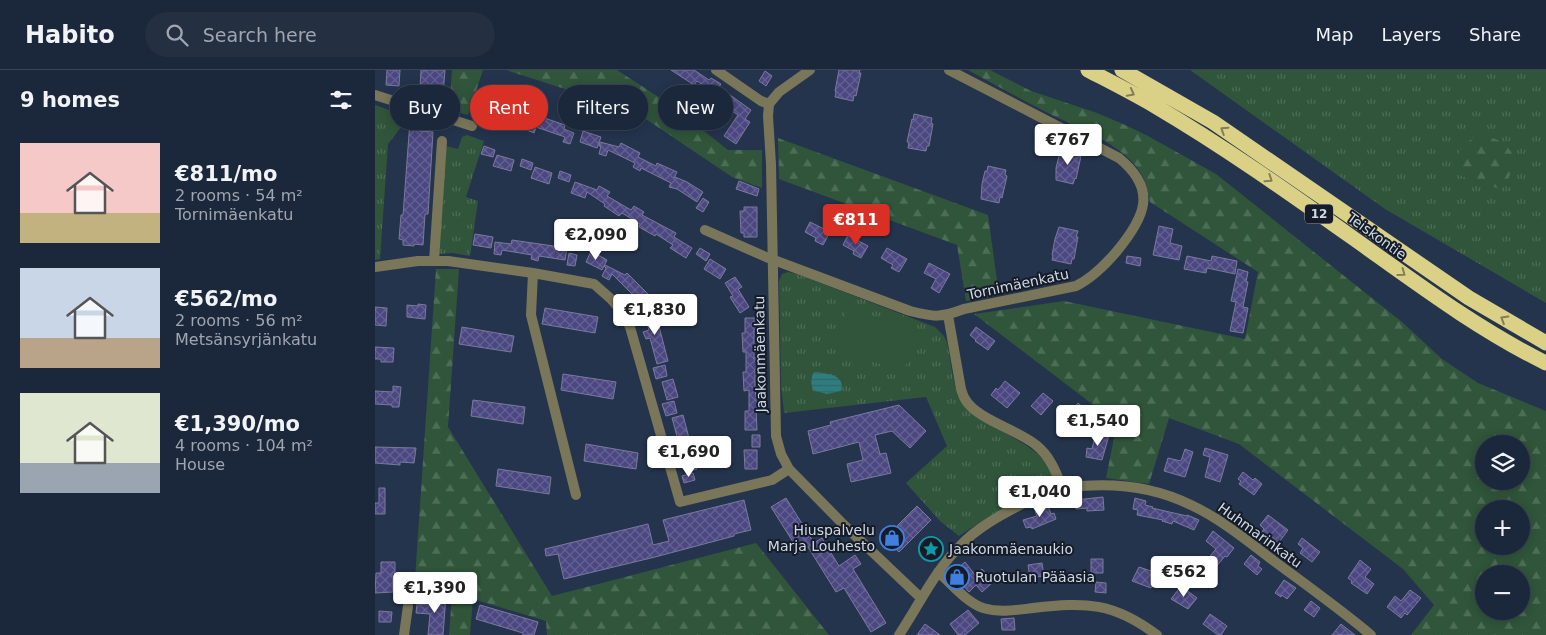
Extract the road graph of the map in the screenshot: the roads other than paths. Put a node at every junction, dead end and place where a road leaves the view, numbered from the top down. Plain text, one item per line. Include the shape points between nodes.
1 (716, 70) edge
2 (810, 70) edge
3 (949, 70) edge
4 (1088, 70) edge
5 (1122, 70) edge
6 (375, 95) edge
7 (769, 104) junction
8 (470, 125) edge
9 (442, 141) dead end
10 (705, 230) dead end
11 (772, 259) junction
12 (433, 261) junction
13 (375, 267) edge
14 (533, 273) junction
15 (949, 315) junction
16 (1546, 343) edge
17 (1546, 363) edge
18 (789, 469) junction
19 (1062, 488) junction
20 (576, 495) dead end
21 (938, 572) junction
22 (921, 598) junction
23 (407, 606) dead end
24 (404, 635) edge
25 (899, 635) edge
26 (1157, 635) edge
27 (1371, 635) edge

1 - 7 street
2 - 7 street via 779,92
3 - 15 street, Tornimäenkatu via 1119,158 1140,183 1143,198 1141,216 1126,239 1084,283
4 -> 17 highway, Teiskontie / 12 via 1203,134 1460,313
16 -> 5 highway, Teiskontie / 12 via 1469,298 1213,122
6 - 8 street
7 - 11 street, Jaakonmäenkatu
9 - 12 street
10 - 11 street, Tornimäenkatu
11 - 15 street, Tornimäenkatu via 910,311 931,316
11 - 18 street, Jaakonmäenkatu via 776,436
12 - 13 street
12 - 14 street
14 - 18 street via 594,284 623,312 680,502 772,480
14 - 20 street via 531,315
15 - 19 street via 965,400 984,416 1037,446 1054,467
18 - 22 street, Jaakonmäenkatu
19 - 21 street, Huhmarinkatu via 1029,500 985,524 961,544
19 - 27 street, Huhmarinkatu via 1101,485 1137,488 1190,504 1228,526
21 - 22 street, Huhmarinkatu
21 - 26 street via 975,604 991,610 1095,606 1131,618
22 - 25 street, Huhmarinkatu
23 - 24 street

